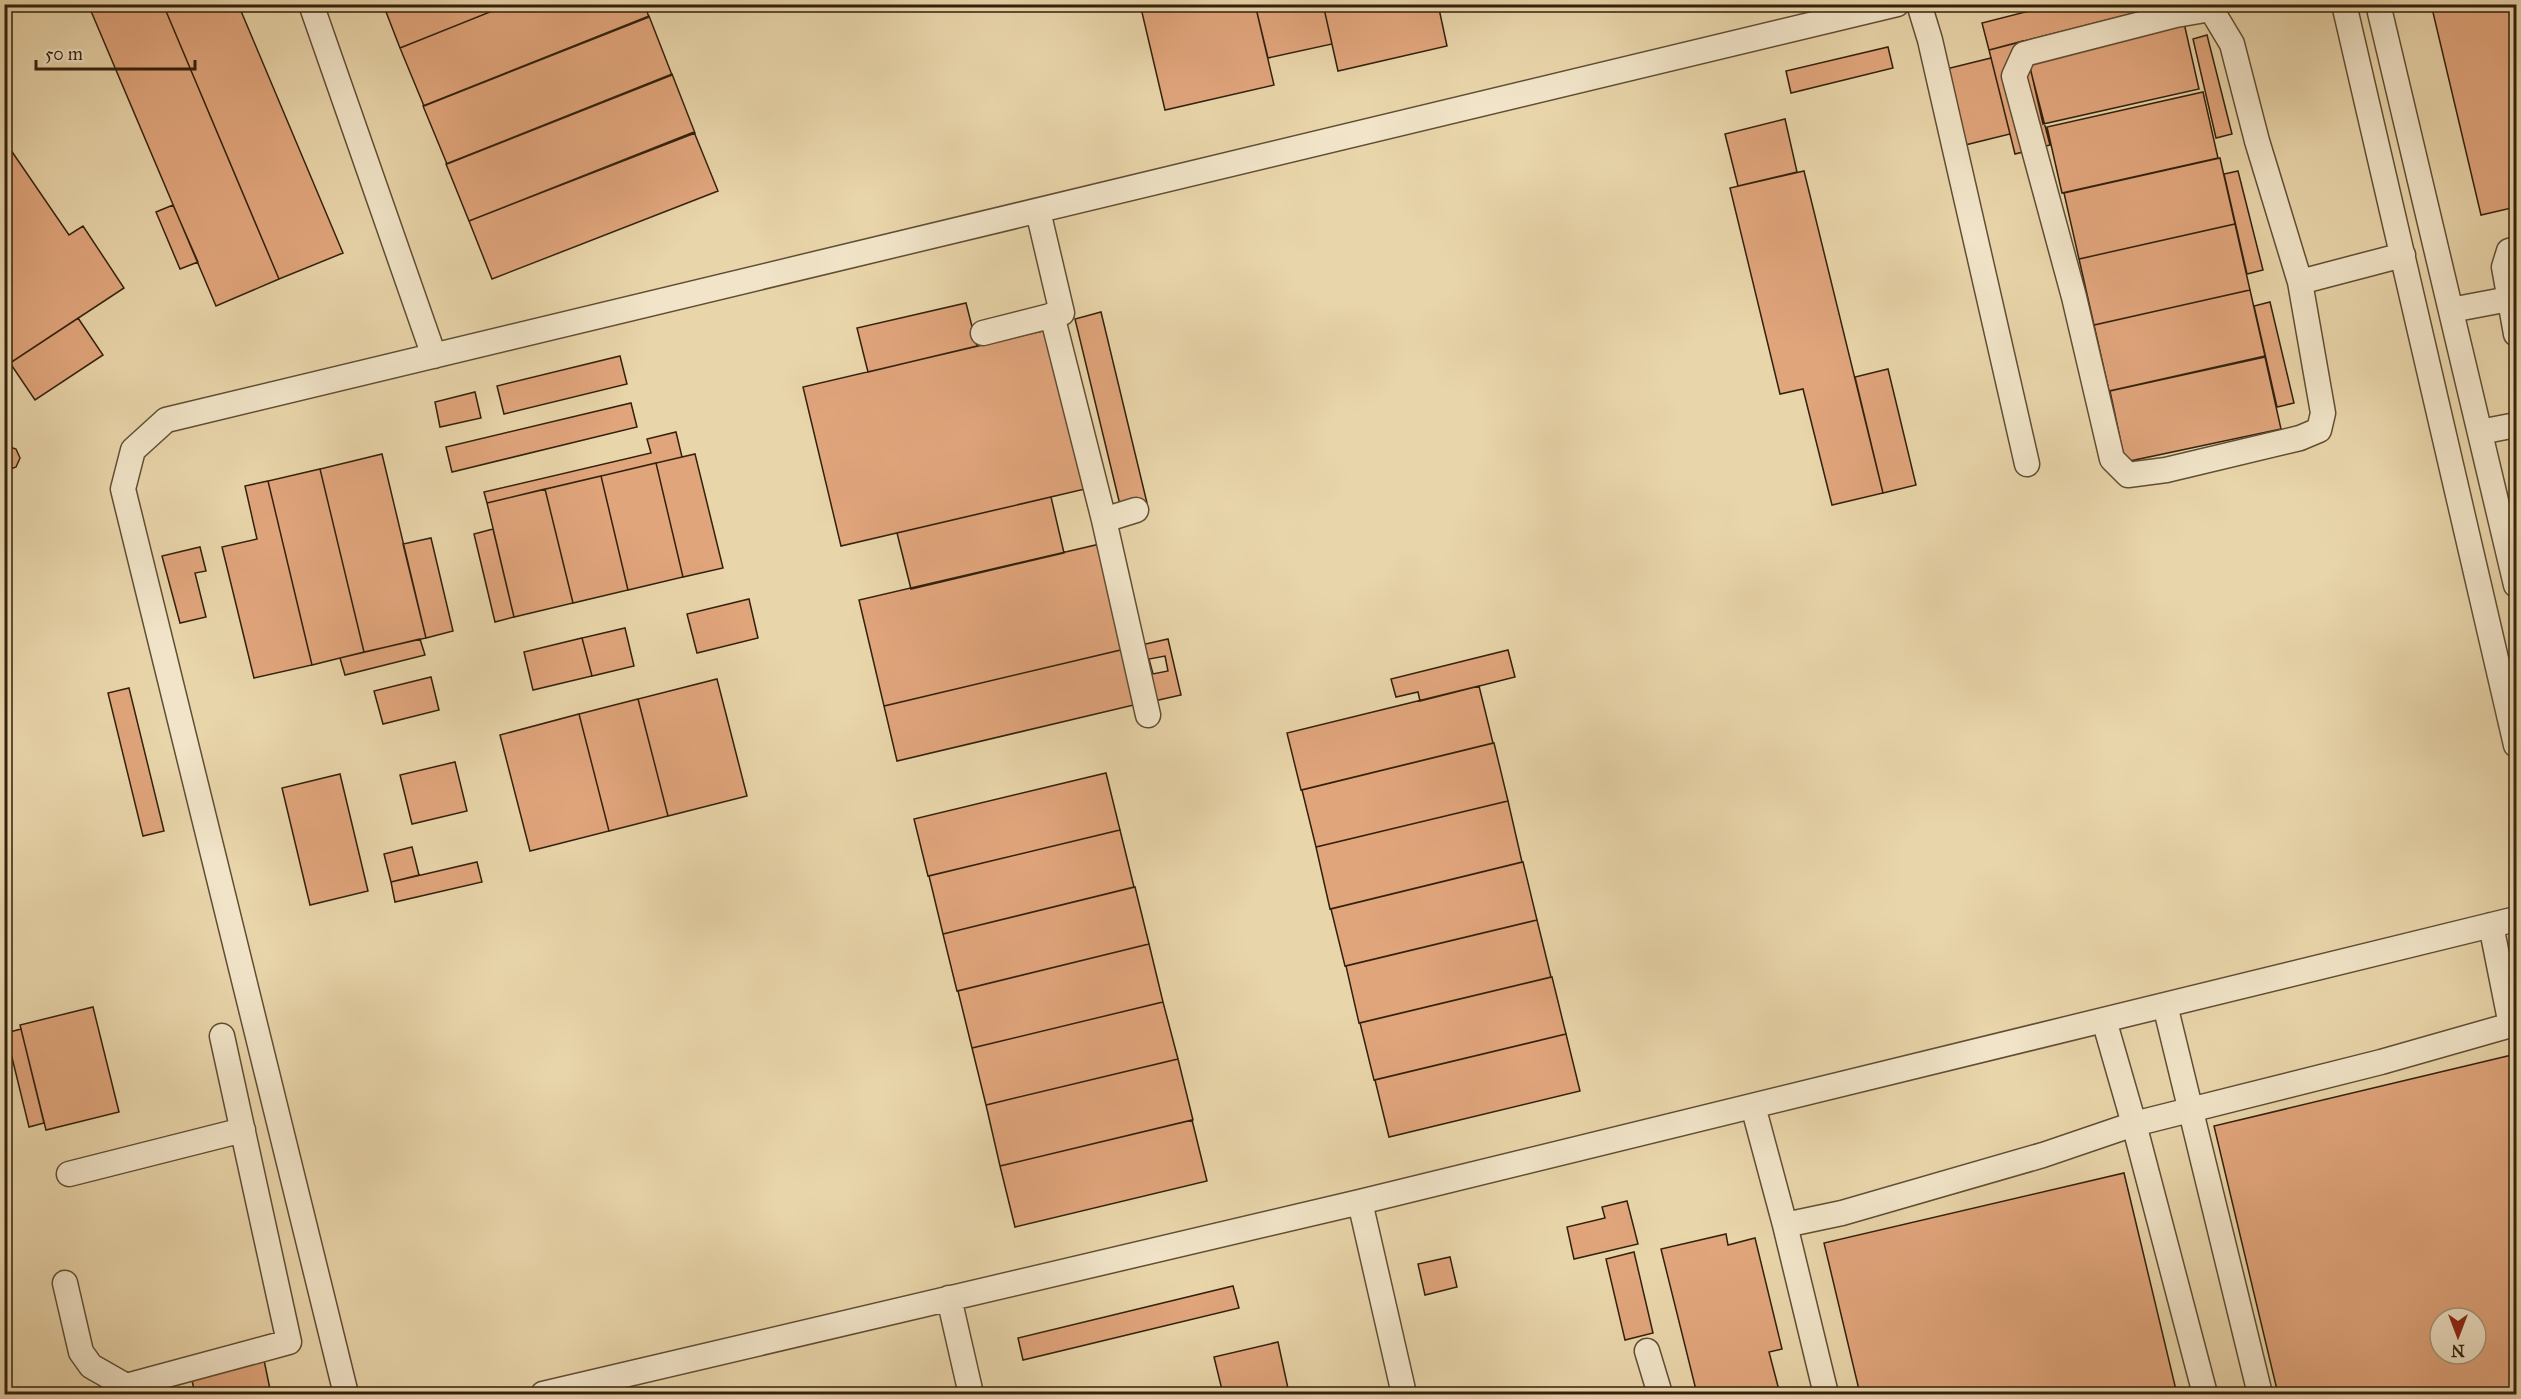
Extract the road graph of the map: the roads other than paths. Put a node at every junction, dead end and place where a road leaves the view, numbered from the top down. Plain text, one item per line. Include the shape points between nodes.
1 (311, 4) edge
2 (1898, 4) edge
3 (1919, 4) edge
4 (2344, 4) edge
5 (2378, 4) edge
6 (1848, 10) edge
7 (1038, 211) junction
8 (2517, 249) edge
9 (2403, 255) junction
10 (2300, 282) junction
11 (2509, 299) junction
12 (2451, 310) junction
13 (1052, 315) junction
14 (983, 333) dead end
15 (2517, 334) edge
16 (434, 356) junction
17 (2517, 425) edge
18 (2480, 432) junction
19 (2027, 464) dead end
20 (1136, 510) dead end
21 (1104, 520) junction
22 (2517, 585) edge
23 (1148, 715) dead end
24 (2517, 745) edge
25 (2517, 919) edge
26 (2491, 925) junction
27 (2165, 1005) junction
28 (2104, 1020) junction
29 (2514, 1024) edge
30 (222, 1036) dead end
31 (1753, 1106) junction
32 (2190, 1110) junction
33 (2134, 1124) junction
34 (243, 1130) junction
35 (69, 1174) dead end
36 (1360, 1202) junction
37 (1785, 1225) junction
38 (65, 1284) dead end
39 (949, 1298) junction
40 (1647, 1351) dead end
41 (127, 1390) edge
42 (346, 1395) edge
43 (543, 1395) edge
44 (971, 1395) edge
45 (1404, 1395) edge
46 (1660, 1395) edge
47 (1826, 1395) edge
48 (2205, 1395) edge
49 (2260, 1395) edge

1 - 16 street
2 - 6 street
3 - 19 street
4 - 9 street
5 - 12 street
6 - 7 street
7 - 13 street via 1062,313
7 - 16 street
8 - 11 street via 2510,251 2504,267
9 - 10 street
9 - 24 street
10 - 10 street via 2323,413 2319,430 2166,470 2128,475 2112,459 2074,297 2014,76 2024,54 2211,9 2232,44
11 - 12 street
11 - 15 street
12 - 18 street
13 - 14 street
13 - 21 street
16 - 42 street via 166,420 133,450 123,489
17 - 18 street
18 - 22 street
20 - 21 street
21 - 23 street
25 - 26 street
26 - 27 street
26 - 29 street
27 - 28 street
27 - 32 street
28 - 31 street
28 - 33 street
29 - 32 street
30 - 34 street
31 - 36 street
31 - 37 street
32 - 33 street
32 - 49 street
33 - 37 street via 2043,1155 1842,1213
33 - 48 street
34 - 35 street
34 - 41 street via 289,1342
36 - 39 street
36 - 45 street
37 - 47 street
38 - 41 street via 81,1352 91,1366
39 - 43 street
39 - 44 street
40 - 46 street

